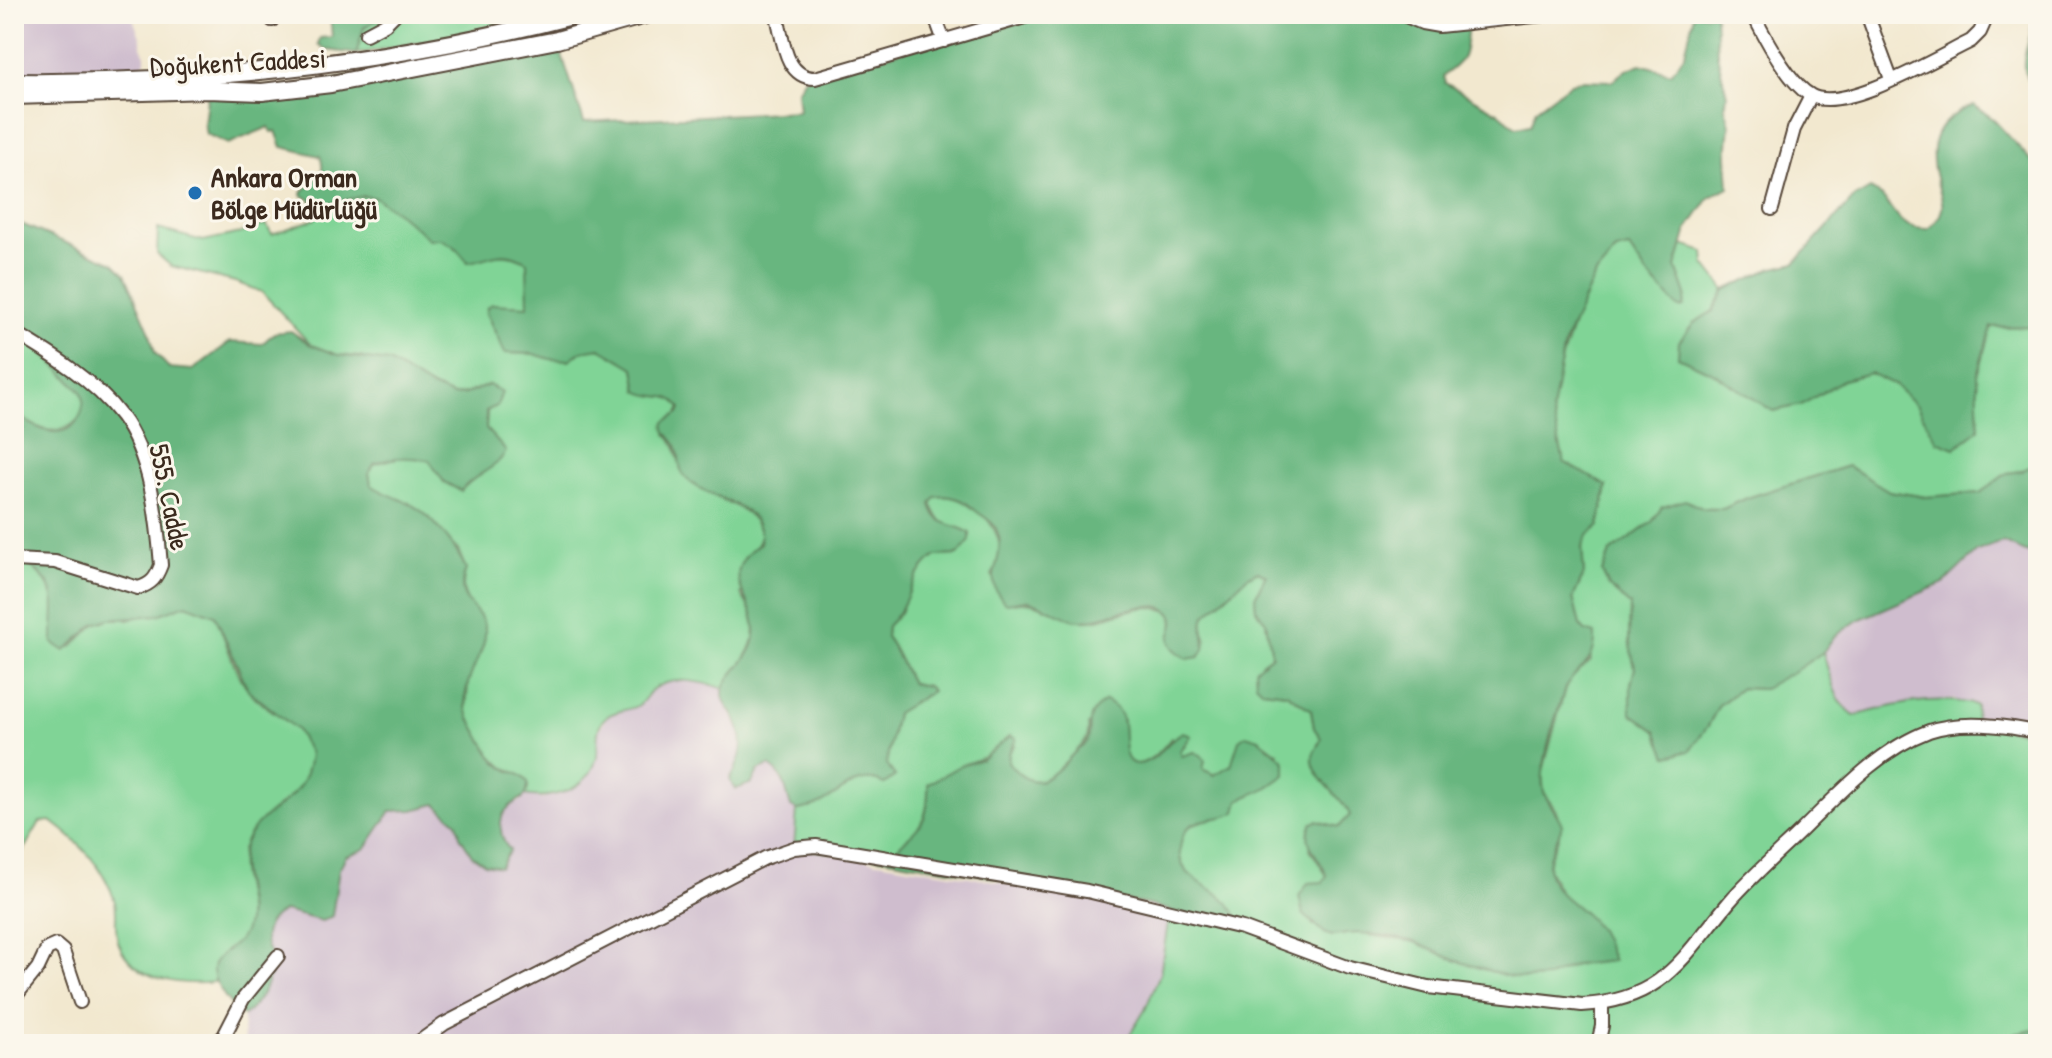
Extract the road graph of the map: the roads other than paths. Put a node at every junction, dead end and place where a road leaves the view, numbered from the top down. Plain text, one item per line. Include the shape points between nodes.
1 (395, 14) edge
2 (580, 14) edge
3 (649, 14) edge
4 (934, 14) edge
5 (1035, 14) edge
6 (1401, 14) edge
7 (1545, 14) edge
8 (1554, 14) edge
9 (1753, 14) edge
10 (1867, 14) edge
11 (1988, 14) edge
12 (777, 16) dead end
13 (532, 20) edge
14 (366, 34) dead end
15 (944, 41) junction
16 (14, 74) edge
17 (1891, 79) junction
18 (14, 82) edge
19 (35, 82) junction
20 (14, 96) edge
21 (1811, 96) junction
22 (1772, 209) dead end
23 (14, 332) edge
24 (14, 560) edge
25 (2038, 733) edge
26 (278, 956) dead end
27 (14, 998) edge
28 (80, 1002) dead end
29 (1602, 1004) junction
30 (216, 1044) edge
31 (416, 1044) edge
32 (1598, 1044) edge

1 - 14 street
2 - 13 main road, Doğukent Caddesi
3 - 20 main road, Doğukent Caddesi via 557,40 331,84 262,92
4 - 15 street
5 - 15 street
6 - 7 street via 1439,26
7 - 8 street
9 - 21 street via 1783,64
10 - 17 street
11 - 17 street via 1971,41
12 - 15 street via 791,64 805,78
13 - 19 main road, Doğukent Caddesi via 332,64
16 - 19 main road
17 - 21 street via 1847,99
18 - 19 main road, Doğukent Caddesi
21 - 22 street via 1794,129
23 - 24 street, 555. Cadde via 78,376 121,416 144,463 161,565 156,577 138,588 55,562
25 - 29 street via 1994,725 1932,730 1884,755 1770,860 1667,976 1627,998
26 - 30 street
27 - 28 street via 47,949 56,945 63,951
29 - 31 street via 1428,987 1350,968 1242,928 1134,901 816,846 765,858 444,1024
29 - 32 street

